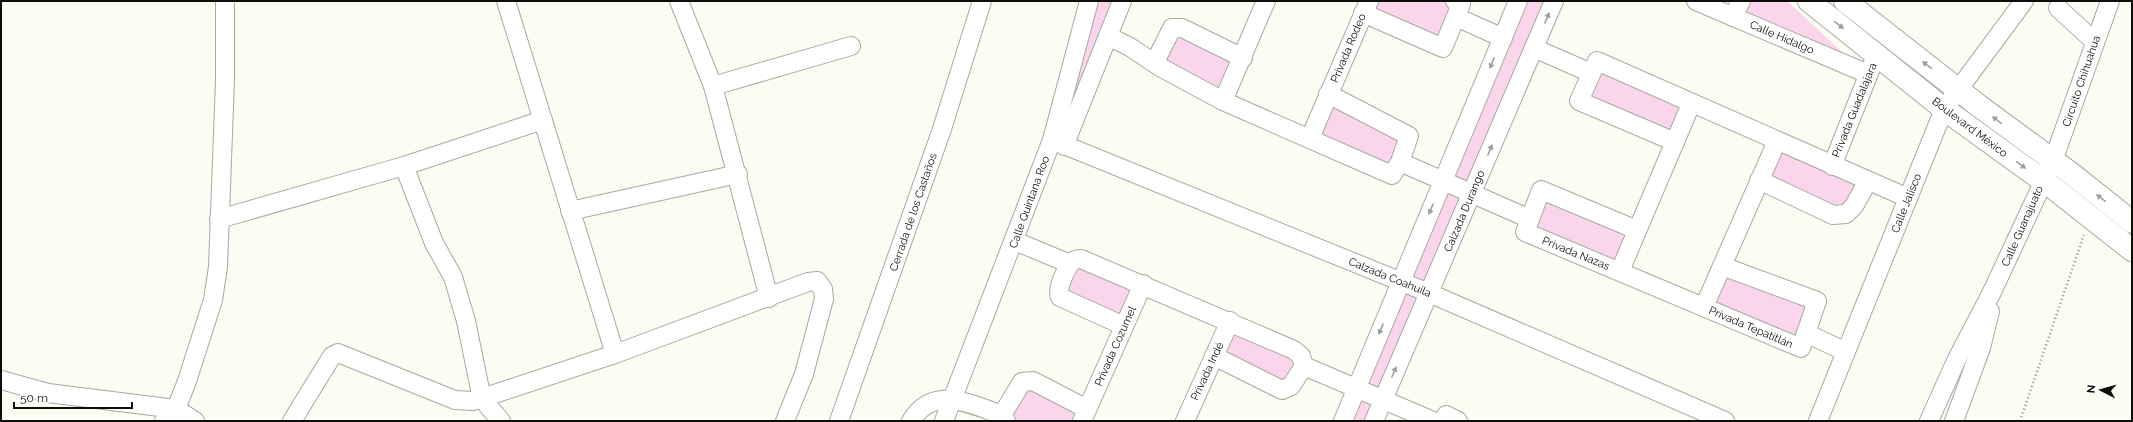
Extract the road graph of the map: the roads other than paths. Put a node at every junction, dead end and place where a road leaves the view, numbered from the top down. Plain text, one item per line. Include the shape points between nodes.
1 (225, 1) edge
2 (506, 1) edge
3 (679, 1) edge
4 (982, 1) edge
5 (1089, 1) edge
6 (1122, 1) edge
7 (1266, 1) edge
8 (1518, 1) edge
9 (1554, 1) edge
10 (1696, 1) edge
11 (1809, 1) edge
12 (1845, 1) edge
13 (2023, 1) edge
14 (2110, 1) edge
15 (1366, 7) edge
16 (2058, 8) dead end
17 (1455, 9) edge
18 (1737, 9) edge
19 (1108, 36) junction
20 (1503, 38) junction
21 (2095, 42) junction
22 (851, 46) dead end
23 (1534, 48) junction
24 (1243, 58) junction
25 (1155, 62) junction
26 (1873, 64) junction
27 (1591, 73) junction
28 (713, 86) junction
29 (1958, 89) junction
30 (1328, 94) junction
31 (1223, 101) junction
32 (1691, 104) junction
33 (1944, 109) junction
34 (543, 120) junction
35 (1310, 138) junction
36 (1777, 141) junction
37 (1675, 142) junction
38 (1058, 143) junction
39 (2053, 161) junction
40 (1400, 162) junction
41 (404, 166) junction
42 (1832, 166) junction
43 (738, 174) junction
44 (1760, 180) junction
45 (1443, 181) junction
46 (1868, 181) junction
47 (2043, 181) junction
48 (1471, 194) junction
49 (1908, 198) junction
50 (570, 211) junction
51 (1530, 219) junction
52 (219, 220) junction
53 (2132, 222) edge
54 (1638, 230) junction
55 (1015, 241) junction
56 (2132, 250) edge
57 (1070, 264) junction
58 (1722, 266) junction
59 (1620, 271) junction
60 (1401, 282) junction
61 (1143, 284) junction
62 (1992, 292) junction
63 (1429, 293) junction
64 (770, 298) junction
65 (1704, 307) junction
66 (1230, 321) junction
67 (1124, 326) junction
68 (1806, 333) junction
69 (1846, 352) junction
70 (615, 354) junction
71 (1214, 356) junction
72 (1304, 366) junction
73 (1, 380) edge
74 (1356, 389) junction
75 (482, 399) junction
76 (954, 399) junction
77 (1382, 401) junction
78 (170, 415) edge
79 (1084, 415) edge
80 (1004, 418) edge
81 (195, 421) edge
82 (292, 421) edge
83 (501, 421) edge
84 (785, 421) edge
85 (839, 421) edge
86 (911, 421) edge
87 (944, 421) edge
88 (1185, 421) edge
89 (1343, 421) edge
90 (1374, 421) edge
91 (1433, 421) edge
92 (1443, 421) edge
93 (1458, 421) edge
94 (1725, 421) edge
95 (1818, 421) edge
96 (1929, 421) edge
97 (1954, 421) edge

1 - 52 street via 225,80
2 - 34 street
3 - 28 street
4 - 85 street, Cerrada de los Castaños via 942,130
5 - 38 street, Calle Quintana Roo
6 - 19 street, Calle Quintana Roo
7 - 24 street
8 - 20 street
23 -> 9 street, Calzada Durango
10 - 18 street, Calle Hidalgo
11 -> 26 main road, Boulevard México
29 -> 12 main road, Boulevard México
13 - 29 street, Calle Jalisco
14 - 21 street, Circuito Chihuahua
15 - 17 street via 1443,48
15 - 30 street, Privada Rodeo
16 - 21 street
17 - 20 street
18 - 26 street, Calle Hidalgo
19 - 25 street
19 - 38 street, Calle Quintana Roo
20 -> 45 street
21 - 39 street, Circuito Chihuahua
22 - 28 street
23 - 27 street
48 -> 23 street, Calzada Durango
24 - 25 street via 1175,27 1172,28
24 - 31 street
25 - 31 street
26 - 33 main road, Boulevard México
26 - 42 street, Privada Guadalajara
27 - 32 street, Privada Guadalajara via 1597,62
27 - 37 street via 1579,101
28 - 43 street
29 - 33 street, Calle Jalisco
39 -> 29 main road, Boulevard México
30 - 35 street, Privada Rodeo
30 - 40 street, Privada Rodeo via 1408,136
31 - 35 street
32 - 36 street, Privada Guadalajara
32 - 37 street, Privada Nazas
33 -> 47 main road, Boulevard México
33 - 49 street, Calle Jalisco
34 - 41 street
34 - 50 street
35 - 40 street via 1392,175
36 - 42 street, Privada Guadalajara
36 - 44 street, Privada Tepatitlán
37 - 54 street, Privada Nazas
38 - 55 street, Calle Quintana Roo
38 - 60 street, Calzada Coahuila
39 - 47 street, Calle Guanajuato
53 -> 39 main road, Boulevard México
40 - 45 street
41 - 52 street
41 - 75 street via 434,244 453,277 466,322
42 - 46 street, Privada Guadalajara
43 - 50 street
43 - 64 street
44 - 46 street via 1833,215 1846,214 1854,206
44 - 58 street, Privada Tepatitlán
45 - 48 street
45 -> 60 street
46 - 49 street, Privada Guadalajara
47 - 56 main road, Boulevard México
47 - 62 street, Calle Guanajuato
48 - 51 street
48 - 63 street, Calzada Durango
49 - 69 street, Calle Jalisco
50 - 70 street
51 - 54 street, Privada Nazas via 1541,190
51 - 59 street, Privada Nazas via 1525,232
52 - 78 street via 218,267 213,300 187,381
54 - 59 street, Privada Nazas
55 - 57 street
55 - 76 street, Calle Quintana Roo
57 - 61 street via 1081,258
57 - 67 street via 1058,291 1060,297
58 - 65 street, Privada Tepatitlán
58 - 68 street, Privada Tepatitlán via 1817,301
59 - 65 street
60 - 63 street, Calzada Coahuila
60 -> 74 street
61 - 66 street
61 - 67 street, Privada Cozumel
62 - 96 street, Calle Guanajuato via 1956,361
62 - 97 street, Calle Guanajuato via 1981,348
77 -> 63 street, Calzada Durango
63 - 94 street, Calzada Coahuila
64 - 70 street
64 - 84 street via 808,282 817,281 823,289 824,299 804,374
65 - 68 street, Privada Tepatitlán via 1801,348
66 - 71 street, Privada Indé
66 - 72 street via 1294,350 1301,356
67 - 79 street, Privada Cozumel
68 - 69 street, Privada Tepatitlán
69 - 95 street, Calle Jalisco
70 - 75 street
71 - 72 street via 1282,390 1291,386
71 - 88 street, Privada Indé
72 - 74 street
73 - 78 street via 48,393
74 - 77 street
74 - 89 street
75 - 82 street via 465,402 455,400 338,353 332,356
75 - 83 street
76 - 80 street, Privada Cozumel
76 - 86 street via 933,401 918,409
76 - 87 street, Calle Quintana Roo
77 - 90 street, Calzada Durango
77 - 91 street
78 - 81 street
79 - 80 street, Privada Cozumel via 1033,381 1025,380
92 - 93 street via 1446,415

